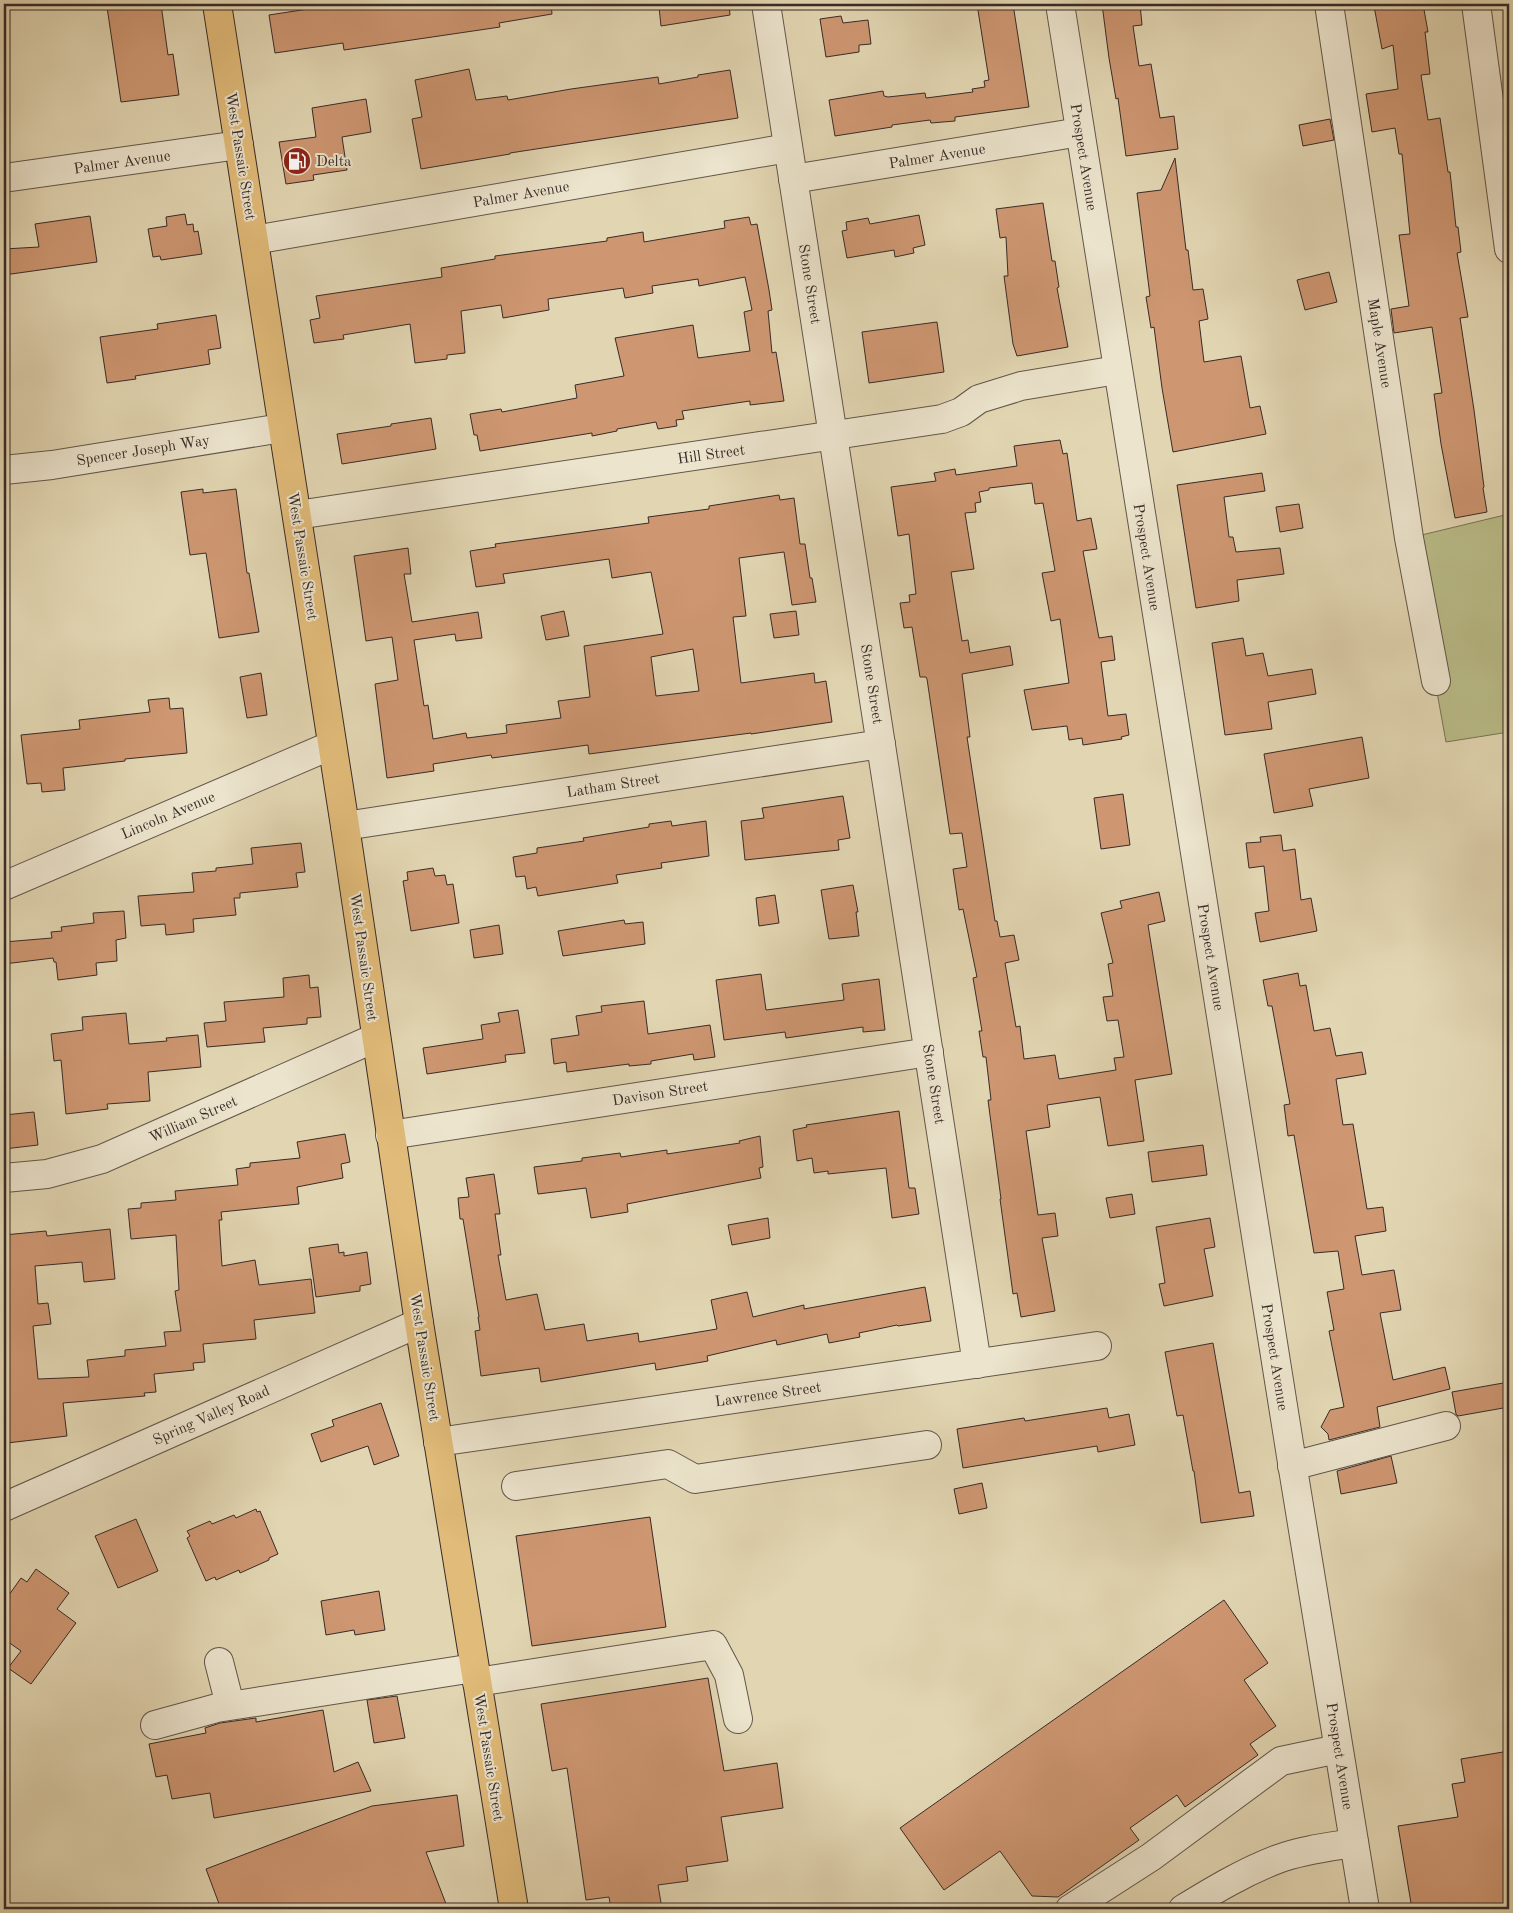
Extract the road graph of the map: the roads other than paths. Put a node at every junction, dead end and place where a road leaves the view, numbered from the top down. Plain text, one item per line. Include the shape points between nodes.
1 (217, 4) edge
2 (766, 4) edge
3 (1060, 4) edge
4 (1329, 4) edge
5 (1476, 4) edge
6 (1080, 132) junction
7 (239, 145) junction
8 (788, 148) junction
9 (4, 178) edge
10 (793, 179) junction
11 (254, 240) junction
12 (1509, 249) edge
13 (1117, 370) junction
14 (282, 428) junction
15 (833, 436) junction
16 (4, 470) edge
17 (297, 516) junction
18 (1436, 682) dead end
19 (881, 744) junction
20 (332, 745) junction
21 (345, 826) junction
22 (4, 886) edge
23 (375, 1038) junction
24 (929, 1052) junction
25 (390, 1135) junction
26 (4, 1178) edge
27 (419, 1323) junction
28 (1097, 1346) dead end
29 (977, 1364) junction
30 (1446, 1426) dead end
31 (438, 1442) junction
32 (927, 1444) dead end
33 (1292, 1466) junction
34 (516, 1486) dead end
35 (4, 1507) edge
36 (219, 1662) dead end
37 (475, 1675) junction
38 (230, 1705) junction
39 (738, 1719) dead end
40 (155, 1725) dead end
41 (1338, 1749) junction
42 (1354, 1843) junction
43 (514, 1909) edge
44 (1070, 1909) edge
45 (1183, 1909) edge
46 (1365, 1909) edge

1 - 7 main road, West Passaic Street
2 - 8 street, Stone Street
3 - 6 street, Prospect Avenue
4 - 18 street, Maple Avenue via 1409,538
5 - 12 street
6 - 10 street, Palmer Avenue
6 - 13 street, Prospect Avenue
7 - 9 street, Palmer Avenue
7 - 11 main road, West Passaic Street
8 - 10 street, Stone Street
8 - 11 street, Palmer Avenue
10 - 15 street, Stone Street
11 - 14 main road, West Passaic Street
13 - 15 street, Hill Street via 1020,386 979,399 961,412 942,419
13 - 33 street, Prospect Avenue
14 - 16 street, Spencer Joseph Way
14 - 17 main road, West Passaic Street
15 - 17 street, Hill Street
15 - 19 street, Stone Street
17 - 20 main road, West Passaic Street
19 - 21 street, Latham Street
19 - 24 street, Stone Street
20 - 21 main road, West Passaic Street
20 - 22 street, Lincoln Avenue
21 - 23 main road, West Passaic Street
23 - 25 main road, West Passaic Street
23 - 26 street, William Street via 102,1159 46,1174
24 - 25 street, Davison Street
24 - 29 street, Stone Street
25 - 27 main road, West Passaic Street
27 - 31 main road, West Passaic Street
27 - 35 street, Spring Valley Road
28 - 29 street, Lawrence Street
29 - 31 street, Lawrence Street
30 - 33 street
31 - 37 main road, West Passaic Street
32 - 34 street via 695,1479 668,1464
33 - 41 street, Prospect Avenue
36 - 38 street
37 - 38 street
37 - 39 street via 713,1645 729,1675
37 - 43 main road, West Passaic Street
38 - 40 street
41 - 42 street, Prospect Avenue
41 - 44 street via 1281,1761 1151,1857
42 - 45 street via 1279,1859 1231,1880
42 - 46 street, Prospect Avenue

